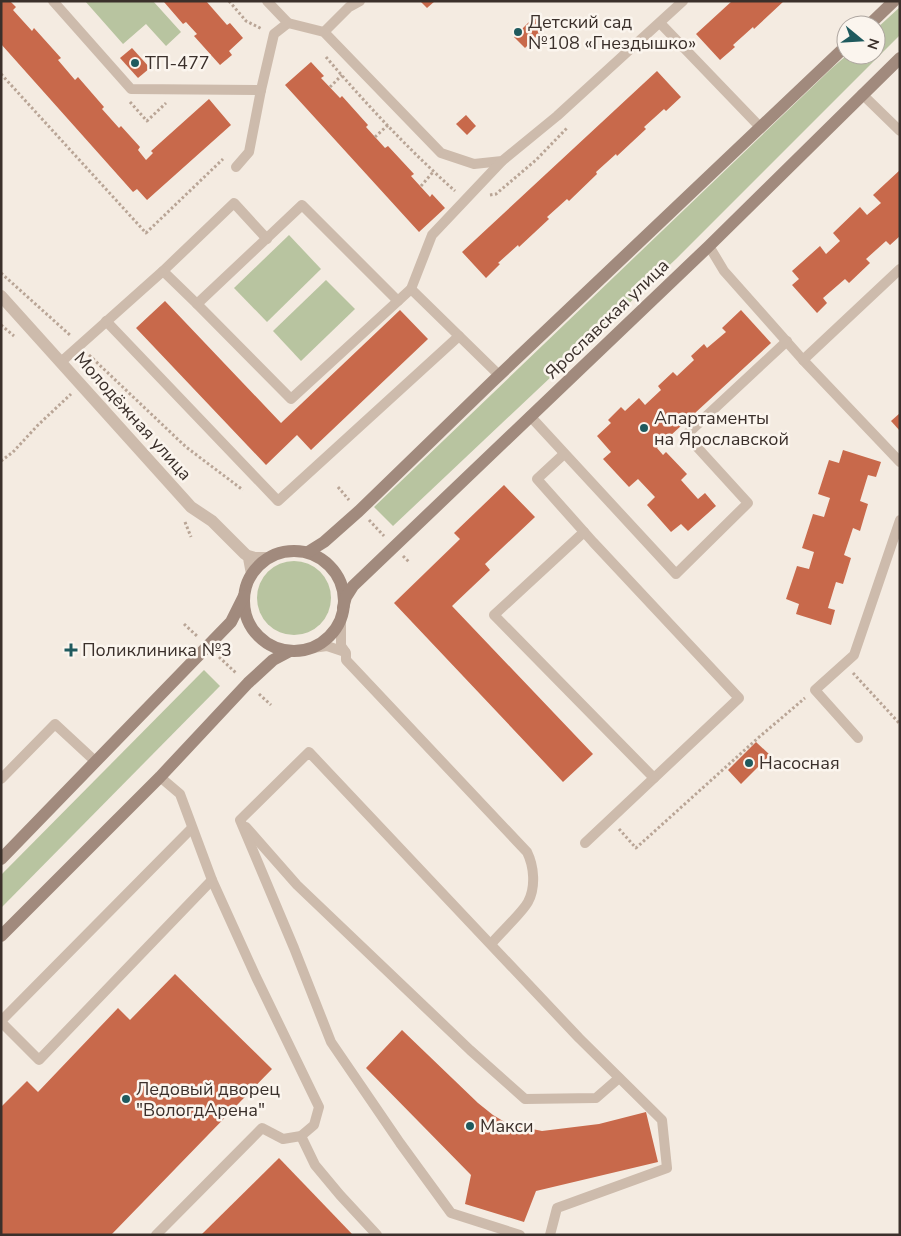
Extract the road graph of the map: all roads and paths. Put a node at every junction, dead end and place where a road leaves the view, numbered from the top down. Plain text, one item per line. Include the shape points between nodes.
1 (53, 1) edge
2 (228, 1) edge
3 (267, 1) edge
4 (360, 1) edge
5 (684, 1) edge
6 (894, 1) edge
7 (879, 15) edge
8 (288, 23) junction
9 (660, 23) junction
10 (324, 32) junction
11 (274, 34) junction
12 (323, 54) dead end
13 (836, 55) edge
14 (900, 58) edge
15 (1, 74) edge
16 (342, 75) junction
17 (330, 87) dead end
18 (261, 90) junction
19 (862, 94) junction
20 (573, 122) dead end
21 (388, 125) junction
22 (760, 127) junction
23 (900, 131) edge
24 (376, 137) dead end
25 (225, 157) dead end
26 (502, 162) junction
27 (236, 167) dead end
28 (433, 172) junction
29 (421, 186) dead end
30 (469, 196) junction
31 (267, 238) junction
32 (709, 246) junction
33 (900, 269) edge
34 (163, 271) junction
35 (1, 273) edge
36 (411, 289) junction
37 (1, 296) edge
38 (398, 301) junction
39 (197, 304) junction
40 (106, 321) junction
41 (459, 336) junction
42 (787, 341) junction
43 (80, 344) junction
44 (803, 360) junction
45 (61, 362) junction
46 (499, 375) junction
47 (72, 393) dead end
48 (530, 416) junction
49 (564, 454) junction
50 (1, 461) edge
51 (900, 462) edge
52 (338, 487) dead end
53 (243, 490) dead end
54 (359, 511) junction
55 (900, 520) edge
56 (584, 532) junction
57 (394, 547) junction
58 (308, 552) junction
59 (245, 554) junction
60 (268, 557) junction
61 (409, 562) dead end
62 (251, 574) junction
63 (244, 596) junction
64 (342, 613) junction
65 (184, 624) dead end
66 (208, 647) junction
67 (312, 648) junction
68 (290, 651) junction
69 (346, 653) junction
70 (844, 663) junction
71 (248, 683) junction
72 (815, 690) junction
73 (271, 705) dead end
74 (900, 724) edge
75 (858, 738) dead end
76 (96, 762) junction
77 (160, 776) junction
78 (654, 778) junction
79 (1, 780) edge
80 (610, 819) junction
81 (240, 820) junction
82 (192, 828) junction
83 (585, 843) dead end
84 (1, 859) edge
85 (212, 880) junction
86 (1, 936) edge
87 (491, 944) junction
88 (1, 1022) edge
89 (619, 1078) junction
90 (301, 1136) junction
91 (156, 1235) edge
92 (377, 1235) edge
93 (520, 1235) edge
94 (550, 1235) edge

1 - 18 lane via 131,89
2 - 11 path via 246,22
3 - 8 lane
4 - 10 lane via 349,7
5 - 9 lane
6 - 7 main road
8 - 10 lane
8 - 11 lane
9 - 22 lane
9 - 26 lane
10 - 26 lane via 441,153 474,164
11 - 18 lane
12 - 16 path
13 - 22 main road, Ярославская улица
14 - 19 main road, Ярославская улица
15 - 25 path via 146,233
16 - 17 path
16 - 21 path
18 - 27 lane via 250,152
19 - 23 lane
19 - 32 main road, Ярославская улица
20 - 30 path via 496,194
21 - 24 path
21 - 28 path
22 - 46 main road, Ярославская улица
26 - 30 lane
28 - 29 path
28 - 30 path via 457,193
30 - 36 lane via 432,235
31 - 34 lane via 234,203
31 - 38 lane via 302,205
31 - 39 lane
32 - 42 lane via 720,266
32 - 48 main road, Ярославская улица
33 - 44 lane
34 - 39 lane
34 - 40 lane
35 - 43 path
36 - 38 lane
36 - 41 lane
37 - 45 street, Молодёжная улица
38 - 39 lane via 291,399
40 - 41 lane via 278,501
40 - 43 lane
41 - 46 lane
42 - 44 lane
42 - 49 lane via 686,435 748,503 676,574
43 - 45 lane
43 - 53 path via 98,365 186,447
44 - 51 lane
45 - 59 street, Молодёжная улица via 190,507 212,521
46 - 54 main road, Ярославская улица
47 - 50 path
48 - 49 lane
48 - 57 main road, Ярославская улица
49 - 56 lane via 537,479
52 - 54 path
54 - 57 path
54 - 58 main road, Ярославская улица
55 - 70 lane via 854,655
56 - 78 lane via 739,698
56 - 78 lane via 494,615
57 - 61 path
57 - 64 main road, Ярославская улица via 353,586
58 - 60 main road via 284,551
58 - 64 main road via 326,562 339,578 343,592
59 - 60 lane
59 - 62 lane
60 - 62 main road
62 - 63 main road
63 - 66 main road via 231,622
63 - 68 main road via 244,608 252,629 268,644
64 - 67 main road via 329,636
64 - 69 lane via 341,646
65 - 66 path
66 - 71 path
66 - 76 main road
67 - 68 main road
67 - 69 lane via 326,646
68 - 71 main road via 273,660
69 - 87 lane via 346,660 532,861 532,889 528,902
70 - 72 lane
70 - 74 path
71 - 73 path
71 - 77 main road
72 - 75 lane
72 - 80 path via 636,848
76 - 79 lane via 55,724
76 - 84 main road
77 - 82 lane via 180,794
77 - 86 main road
78 - 80 lane
80 - 83 lane
81 - 87 lane via 309,752
81 - 89 lane via 297,885 526,1099 596,1098
81 - 93 lane via 336,1050 451,1213
82 - 85 lane
82 - 88 lane
85 - 88 lane via 38,1060
85 - 90 lane via 319,1107 314,1125
87 - 89 lane
89 - 94 lane via 662,1120 667,1168 557,1208
90 - 91 lane via 283,1139 262,1128
90 - 92 lane via 315,1165

